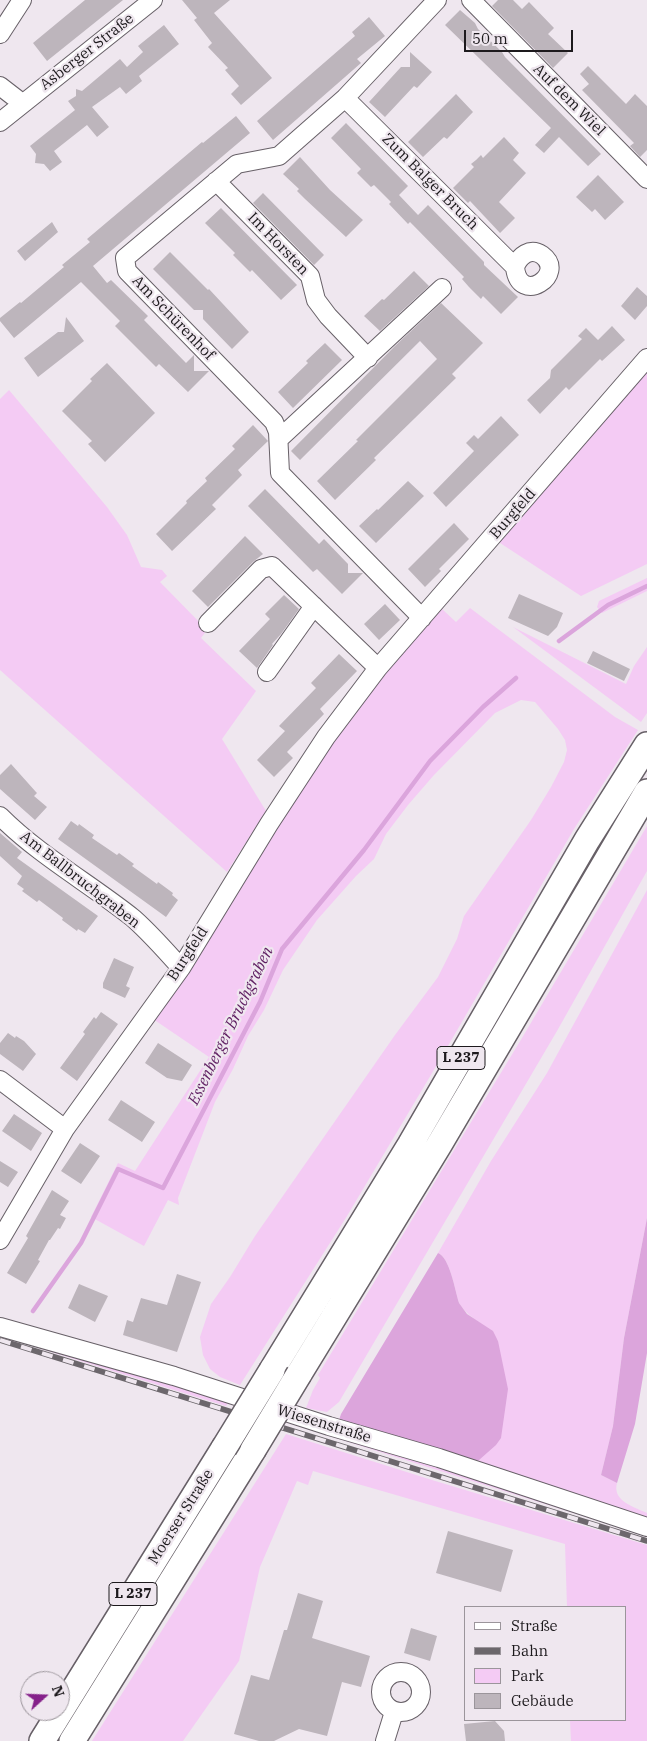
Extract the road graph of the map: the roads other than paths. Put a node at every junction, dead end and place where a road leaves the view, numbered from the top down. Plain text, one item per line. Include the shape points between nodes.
1 (22, 0) edge
2 (153, 0) edge
3 (437, 0) edge
4 (471, 0) edge
5 (0, 34) edge
6 (0, 86) edge
7 (345, 98) junction
8 (8, 112) edge
9 (647, 179) edge
10 (216, 181) junction
11 (515, 267) dead end
12 (442, 288) dead end
13 (368, 358) junction
14 (647, 358) edge
15 (279, 439) junction
16 (314, 606) junction
17 (422, 618) junction
18 (208, 623) dead end
19 (378, 668) junction
20 (267, 672) dead end
21 (647, 744) edge
22 (647, 792) edge
23 (0, 816) edge
24 (180, 968) junction
25 (0, 1080) edge
26 (65, 1129) junction
27 (0, 1240) edge
28 (0, 1327) edge
29 (647, 1527) edge
30 (394, 1712) dead end
31 (42, 1741) edge
32 (72, 1741) edge
33 (385, 1741) edge

1 - 5 street
2 - 8 street, Asberger Straße
3 - 7 street, Am Schürenhof
4 - 9 street, Auf dem Wiel
6 - 8 street, Asberger Straße
7 - 10 street, Am Schürenhof via 279,156 237,164
7 - 11 street, Zum Balger Bruch
10 - 13 street, Im Horsten via 310,276 316,300
10 - 15 street, Am Schürenhof via 125,258 127,271 274,422
12 - 13 street
13 - 15 street
14 - 17 street, Burgfeld
15 - 17 street, Am Schürenhof via 280,473
16 - 18 street via 272,566 261,568
16 - 19 street
16 - 20 street
17 - 19 street, Burgfeld
19 - 24 street, Burgfeld via 320,745
21 - 31 highway, Moerser Straße / L 237, bridge via 587,840 405,1153
22 - 32 highway, Moerser Straße / L 237, bridge via 444,1137
23 - 24 street, Am Ballbruchgraben via 42,853 133,919
24 - 26 street, Burgfeld
25 - 26 street
26 - 27 street, Burgfeld
28 - 29 street, Wiesenstraße via 174,1376
30 - 33 street

